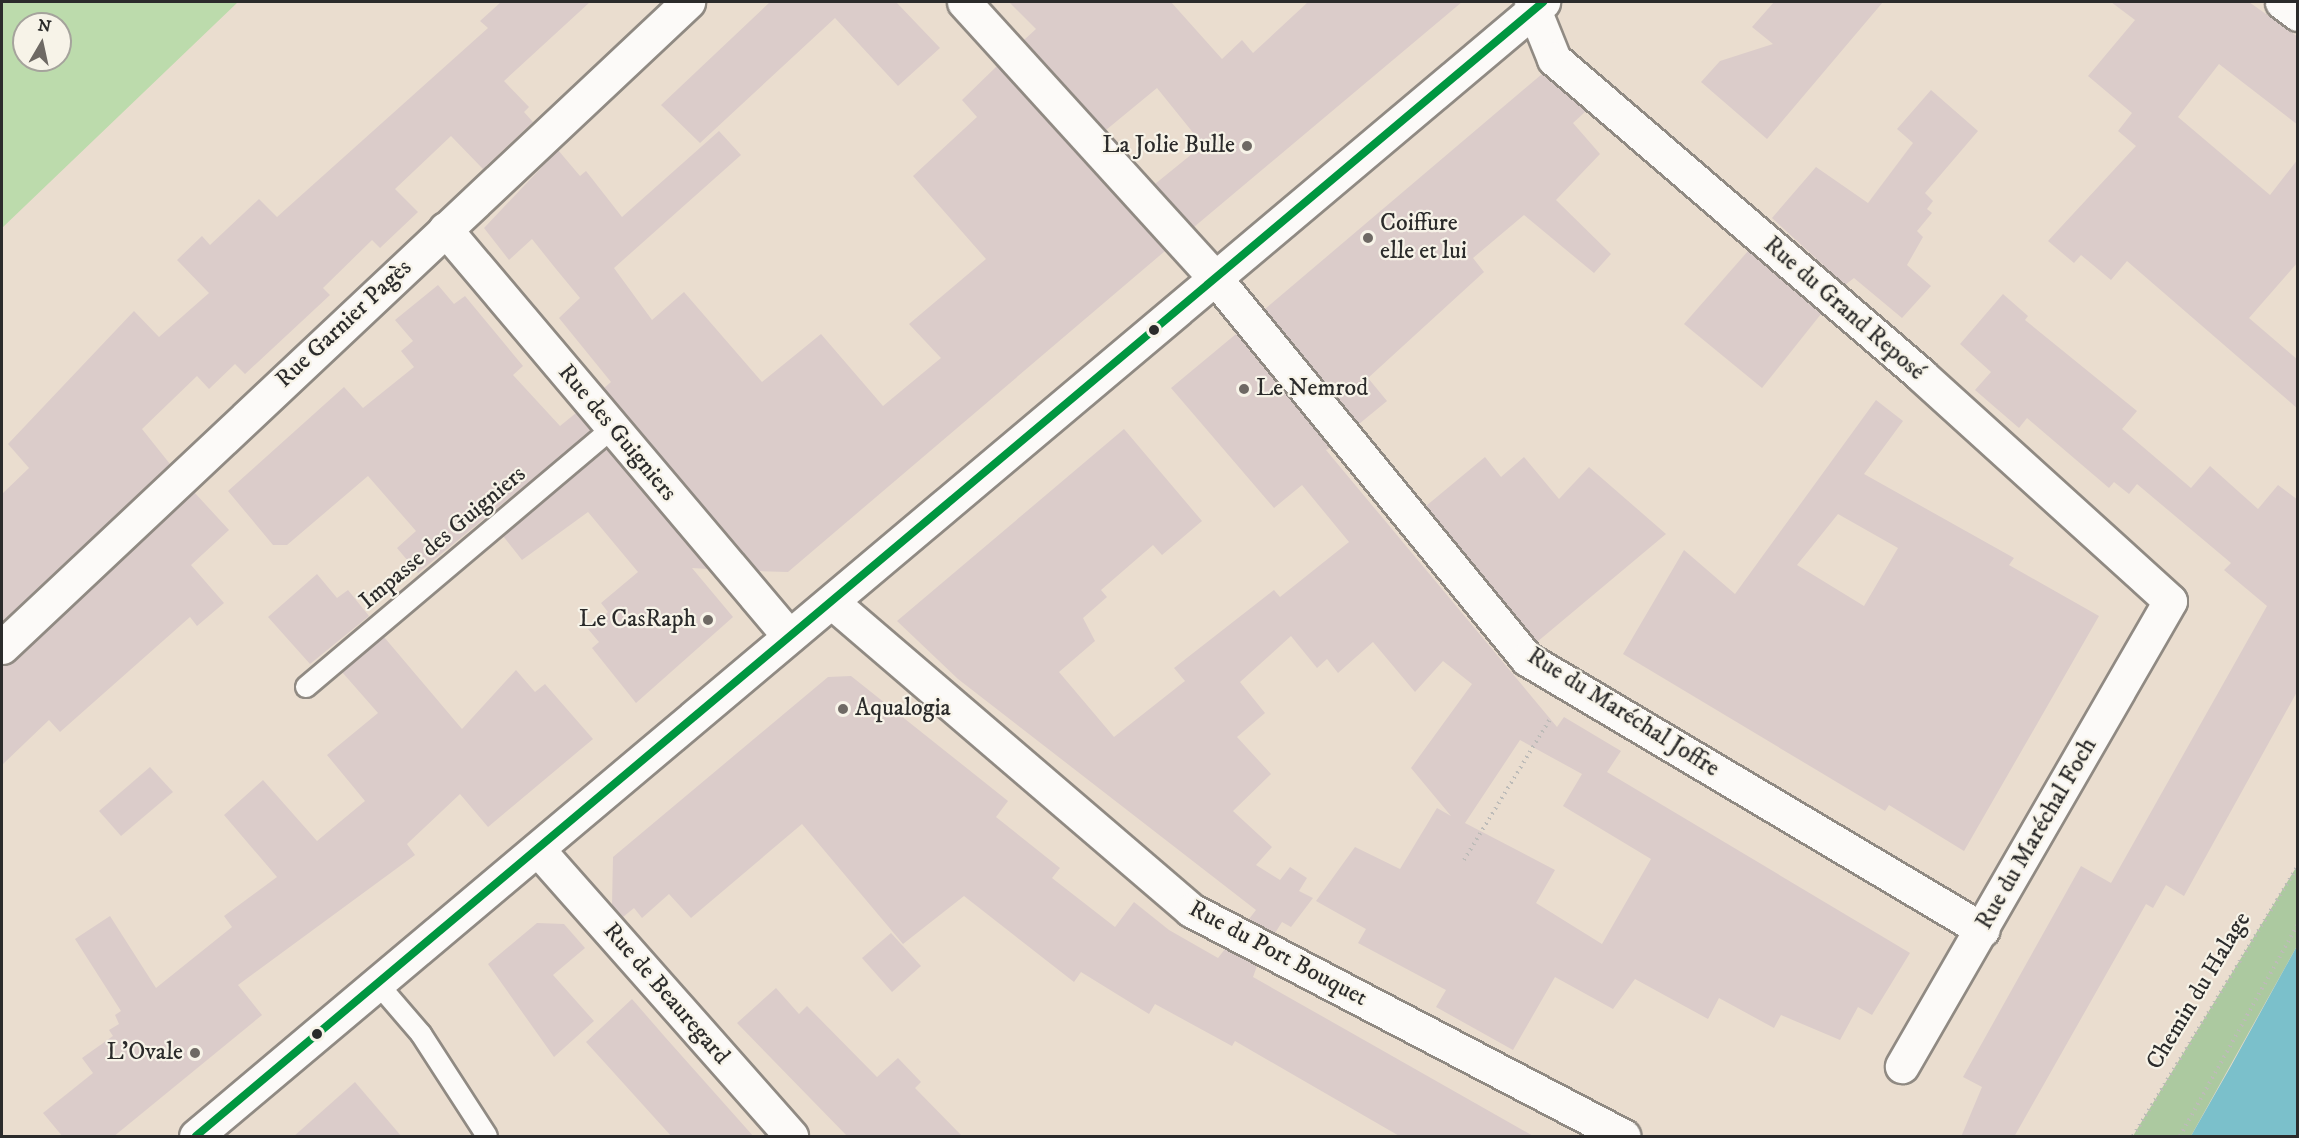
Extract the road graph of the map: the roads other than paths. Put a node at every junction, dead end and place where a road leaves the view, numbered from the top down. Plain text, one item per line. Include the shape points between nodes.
1 (688, 2) edge
2 (964, 2) edge
3 (2282, 2) edge
4 (1537, 3) edge
5 (2298, 14) edge
6 (445, 229) junction
7 (1216, 279) junction
8 (614, 428) junction
9 (2170, 601) joint
10 (833, 603) junction
11 (789, 636) junction
12 (2, 647) edge
13 (306, 687) dead end
14 (540, 852) junction
15 (1983, 930) junction
16 (378, 984) junction
17 (1902, 1066) dead end
18 (196, 1137) edge
19 (487, 1137) edge
20 (791, 1137) edge
21 (1623, 1137) edge

1 - 6 street, Rue Garnier Pagès
2 - 7 street, Rue du Maréchal Joffre
3 - 5 street
4 - 7 street
4 - 9 street, Rue du Grand Reposé via 1554,59 1921,375
6 - 8 street, Rue des Guigniers
6 - 12 street, Rue Garnier Pagès
7 - 10 street
7 - 15 street, Rue du Maréchal Joffre via 1527,659
8 - 11 street, Rue des Guigniers
8 - 13 lane, Impasse des Guigniers
9 - 15 street, Rue du Maréchal Foch
10 - 11 street
10 - 21 street, Rue du Port Bouquet via 1191,910
11 - 14 street
14 - 16 street
14 - 20 street, Rue de Beauregard
15 - 17 street, Rue du Maréchal Foch
16 - 18 street
16 - 19 lane via 421,1034

